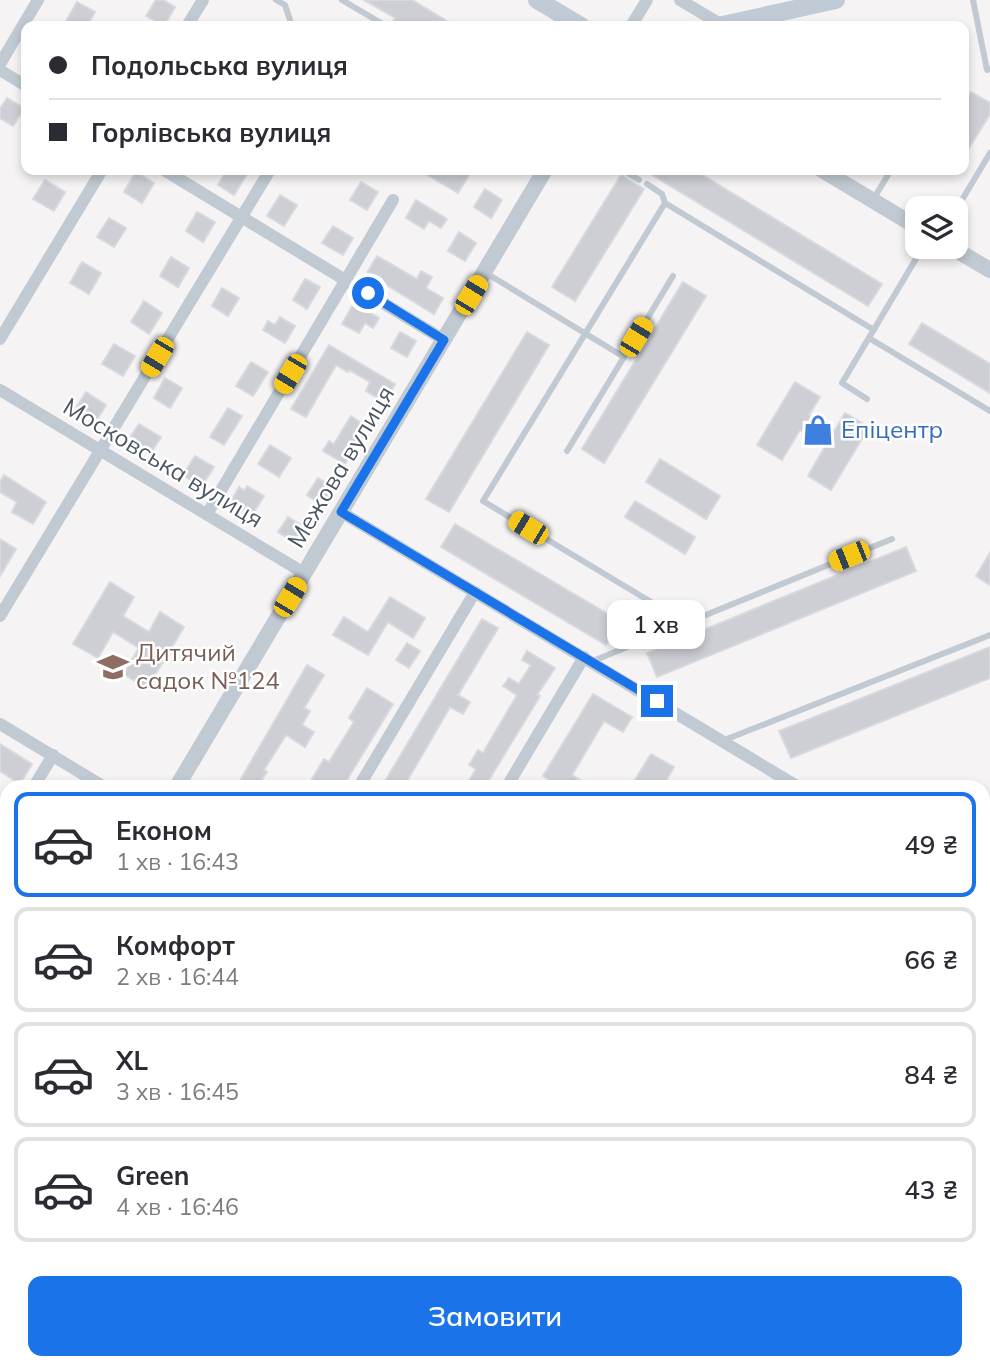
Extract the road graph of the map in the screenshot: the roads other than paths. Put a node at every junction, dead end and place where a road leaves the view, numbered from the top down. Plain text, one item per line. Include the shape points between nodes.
1 (38, 0) edge
2 (203, 0) edge
3 (276, 0) edge
4 (342, 0) edge
5 (537, 0) edge
6 (647, 0) edge
7 (680, 0) edge
8 (836, 0) edge
9 (973, 0) edge
10 (26, 21) edge
11 (190, 21) edge
12 (290, 21) edge
13 (378, 21) edge
14 (573, 21) edge
15 (634, 21) edge
16 (712, 21) edge
17 (742, 21) edge
18 (21, 29) edge
19 (0, 64) edge
20 (990, 69) edge
21 (0, 70) edge
22 (21, 83) edge
23 (990, 153) edge
24 (99, 175) edge
25 (172, 175) edge
26 (267, 175) edge
27 (542, 175) edge
28 (631, 175) edge
29 (830, 175) edge
30 (888, 175) edge
31 (639, 180) dead end
32 (647, 184) dead end
33 (964, 196) edge
34 (393, 200) dead end
35 (873, 200) junction
36 (664, 203) junction
37 (242, 217) junction
38 (905, 220) edge
39 (968, 257) edge
40 (916, 259) edge
41 (990, 270) edge
42 (484, 272) junction
43 (673, 276) dead end
44 (346, 280) junction
45 (874, 330) junction
46 (585, 333) junction
47 (869, 338) junction
48 (0, 340) edge
49 (444, 340) junction
50 (624, 357) junction
51 (0, 390) edge
52 (867, 399) dead end
53 (990, 411) edge
54 (101, 450) junction
55 (567, 451) dead end
56 (341, 512) junction
57 (206, 514) junction
58 (892, 539) dead end
59 (304, 573) junction
60 (475, 592) junction
61 (0, 616) edge
62 (686, 623) junction
63 (990, 635) edge
64 (588, 660) junction
65 (0, 724) edge
66 (722, 741) junction
67 (53, 755) junction
68 (38, 780) edge
69 (93, 780) edge
70 (181, 780) edge
71 (363, 780) edge
72 (511, 780) edge
73 (787, 780) edge

1 - 10 street
2 - 11 street
3 - 12 lane via 285,5
4 - 13 lane
5 - 14 main road
6 - 15 street
7 - 16 street
8 - 17 main road
9 - 20 lane
18 - 19 street
21 - 22 street
23 - 33 lane
24 - 48 street
25 - 37 street
26 - 37 street
27 - 42 street, Межова вулиця
28 - 31 lane
29 - 35 street
30 - 35 lane
32 - 36 lane via 662,194
34 - 44 street
35 - 38 street
36 - 45 lane
36 - 46 lane
37 - 44 street
37 - 54 street
39 - 41 street
40 - 45 lane
42 - 46 lane
42 - 49 street, Межова вулиця
43 - 50 lane
44 - 49 street
44 - 57 street
45 - 47 lane
46 - 50 lane
46 - 62 lane via 483,501
47 - 52 lane via 842,383
47 - 53 lane
49 - 56 street, Межова вулиця
50 - 55 lane
51 - 54 street, Московська вулиця
54 - 57 street, Московська вулиця
54 - 61 street
56 - 59 street, Межова вулиця
56 - 60 street
57 - 59 street, Московська вулиця
58 - 62 lane
59 - 70 street, Межова вулиця
60 - 64 street
60 - 71 street
62 - 64 lane
63 - 66 lane
64 - 66 street
64 - 72 street
65 - 67 street
66 - 73 street
67 - 68 street
67 - 69 street

